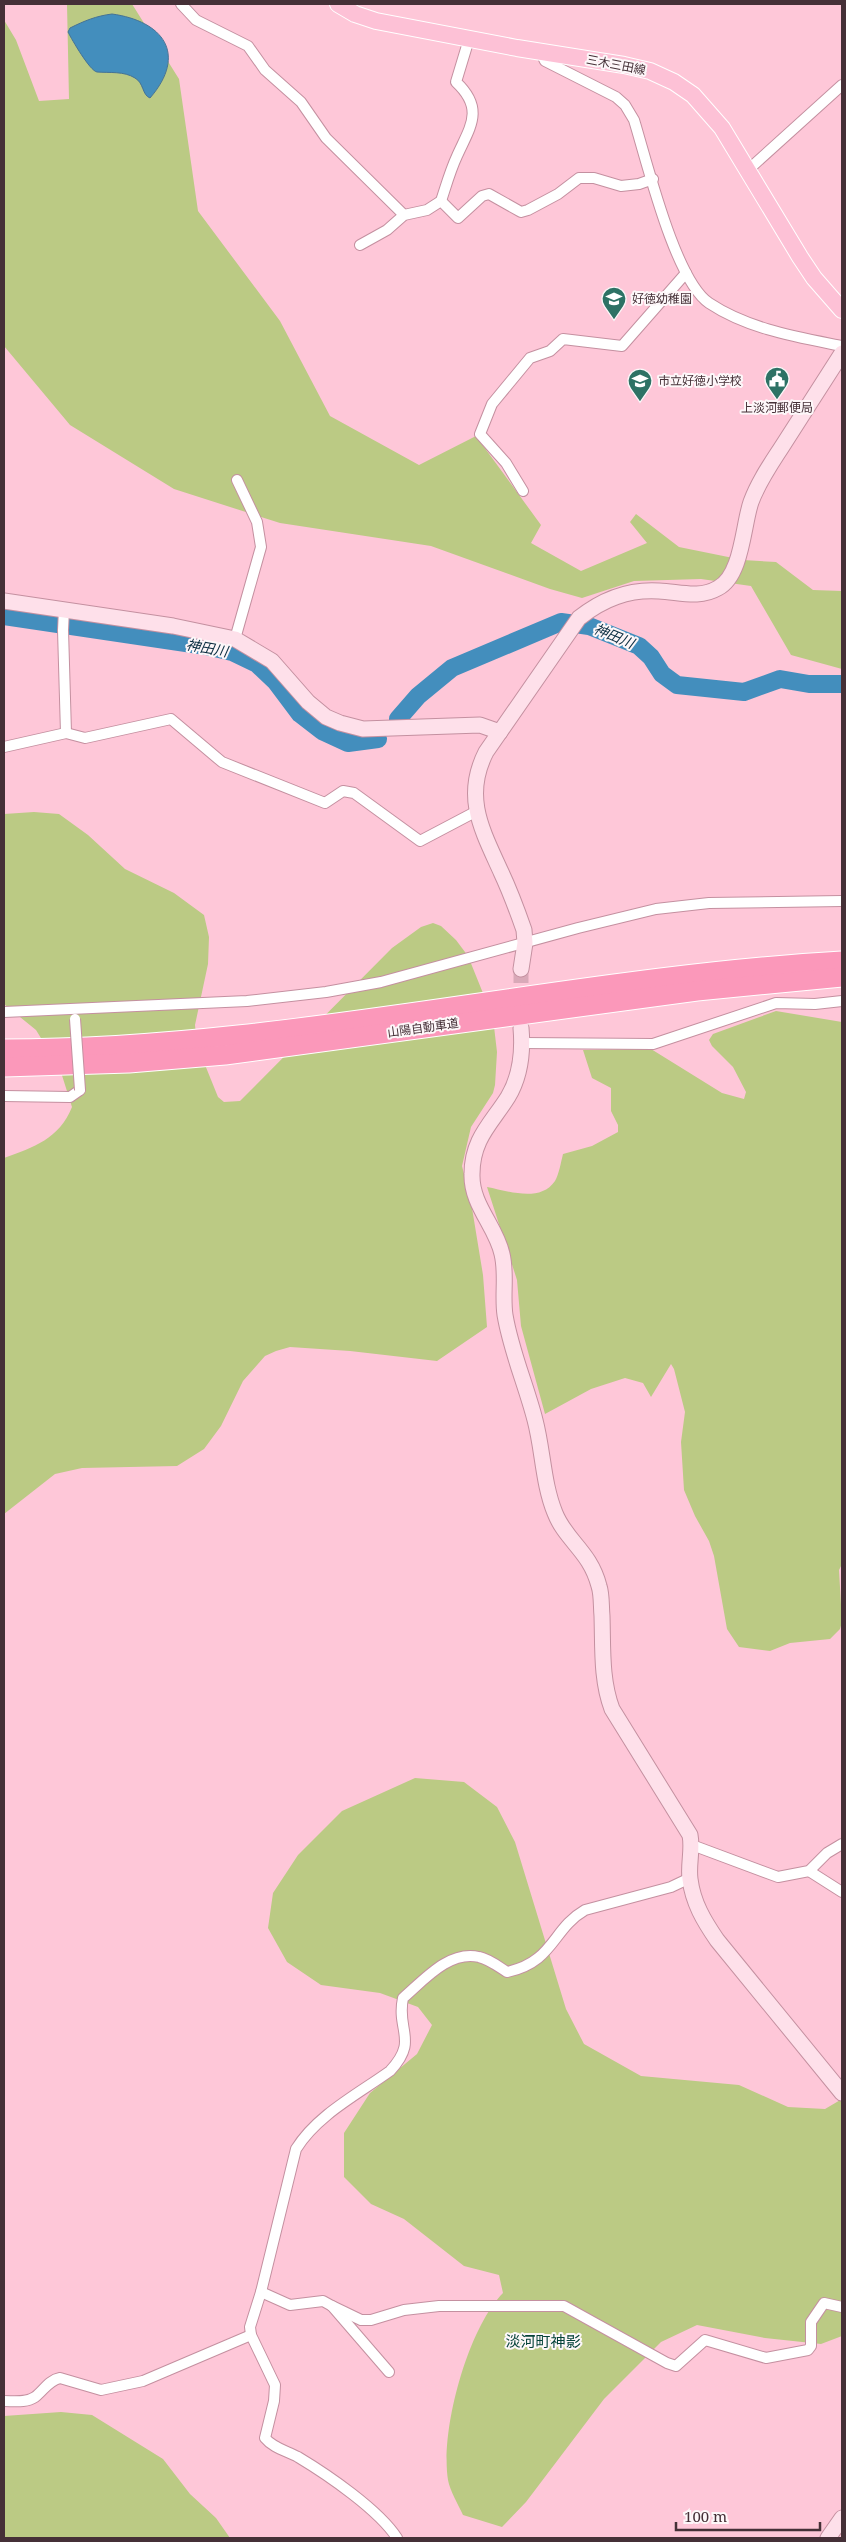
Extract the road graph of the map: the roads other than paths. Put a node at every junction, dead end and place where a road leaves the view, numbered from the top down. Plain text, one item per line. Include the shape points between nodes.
1 (181, 4) edge
2 (338, 4) edge
3 (469, 39) junction
4 (540, 51) junction
5 (842, 85) edge
6 (748, 170) junction
7 (653, 179) junction
8 (441, 201) junction
9 (404, 215) junction
10 (360, 245) dead end
11 (686, 273) junction
12 (842, 310) edge
13 (842, 346) edge
14 (842, 353) edge
15 (237, 480) dead end
16 (523, 491) dead end
17 (4, 600) edge
18 (64, 614) junction
19 (235, 639) junction
20 (500, 732) junction
21 (66, 733) junction
22 (4, 747) edge
23 (476, 811) junction
24 (842, 901) edge
25 (525, 943) junction
26 (842, 961) edge
27 (521, 969) tunnel mouth
28 (842, 977) edge
29 (842, 1001) edge
30 (4, 1012) edge
31 (75, 1014) junction
32 (521, 1035) joint
33 (4, 1049) edge
34 (4, 1067) edge
35 (4, 1096) edge
36 (842, 1844) edge
37 (692, 1845) junction
38 (809, 1871) junction
39 (690, 1878) junction
40 (842, 1892) edge
41 (842, 2093) edge
42 (261, 2292) junction
43 (332, 2306) junction
44 (842, 2307) edge
45 (251, 2335) junction
46 (389, 2372) dead end
47 (4, 2401) edge
48 (842, 2518) edge
49 (397, 2538) edge
50 (828, 2538) edge

1 - 9 street via 196,20 248,46 265,70 301,102 326,138
2 - 3 main road, 三木三田線 via 376,21
3 - 4 main road, 三木三田線
3 - 8 street via 456,82 472,102 472,126 450,171
4 - 6 main road, 三木三田線 via 624,64 674,82 708,110
4 - 7 street via 545,61 616,97 625,105 634,120
5 - 6 street
6 - 12 main road, 三木三田線 via 814,278
7 - 8 street via 621,186 594,178 578,178 558,194 521,212 489,194 482,196 458,218
7 - 11 street via 672,242
8 - 9 street via 427,210
9 - 10 street via 387,230
11 - 13 street via 708,303 736,317 787,336
11 - 16 street via 622,346 563,339 550,351 530,358 492,404 480,434 506,463
14 - 20 street via 765,474 751,502 735,568 721,587 706,594 628,592 609,598 579,618
15 - 19 street via 257,522 261,547
17 - 18 street
18 - 19 street via 173,626
18 - 21 street
19 - 20 street via 272,662 308,702 326,717 340,723 363,729 480,725
20 - 23 street via 480,764 475,785
21 - 22 street
21 - 23 street via 85,738 171,719 222,762 325,803 343,791 354,793 420,841
23 - 25 street via 513,898
24 - 25 street via 709,903 662,909
25 - 27 street
25 - 31 street via 381,982 326,992
26 - 33 highway, 山陽自動車道 via 695,972 223,1036
28 - 34 highway, 山陽自動車道 via 697,991 225,1055 129,1063
29 - 32 street via 776,1003 653,1044
30 - 31 street
31 - 35 street, bridge via 80,1090 70,1097
32 - 37 street via 514,1084 475,1148 473,1190 502,1255 508,1332 535,1420 555,1513 561,1526 594,1569 600,1588 606,1692 617,1717 690,1835
36 - 38 street via 827,1853
37 - 38 street via 778,1876
37 - 39 street
38 - 40 street
39 - 41 street via 700,1916
39 - 42 street via 671,1887 585,1910 575,1916 540,1958 518,1969 507,1972 481,1957 463,1955 452,1958 402,1998 400,2012 406,2044 400,2060 319,2121 296,2150
42 - 43 street via 290,2305 323,2301
42 - 45 street via 250,2327
43 - 44 street via 361,2320 371,2320 404,2310 439,2306 564,2306 676,2366 705,2340 766,2358 808,2350 811,2346 811,2322 824,2303
43 - 46 street
45 - 47 street via 143,2381 102,2390 60,2378 54,2379 34,2398 20,2402
45 - 49 street via 275,2385 265,2438 270,2444 298,2457 377,2514
48 - 50 street

